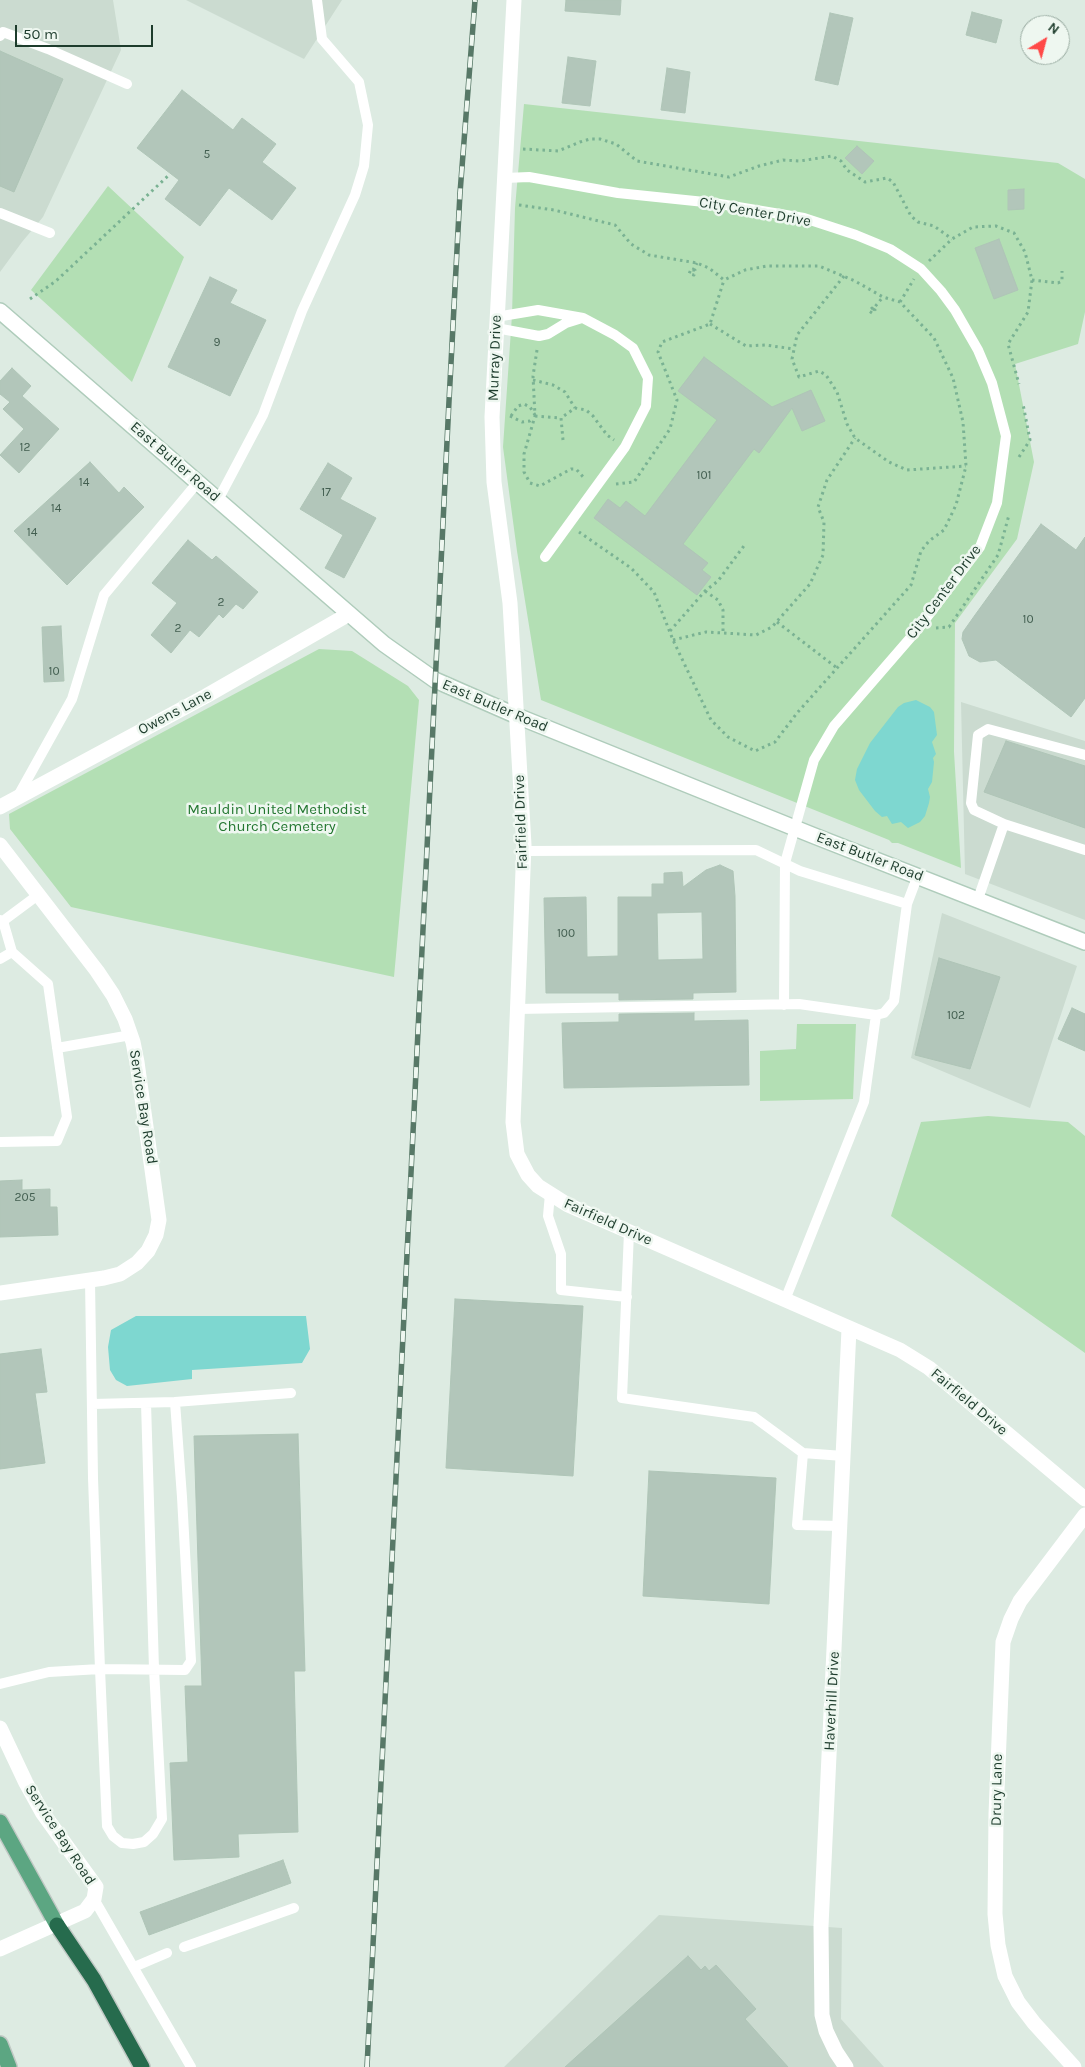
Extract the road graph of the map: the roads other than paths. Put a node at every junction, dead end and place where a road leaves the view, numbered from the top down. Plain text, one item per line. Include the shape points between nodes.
1 (317, 0) edge
2 (514, 0) edge
3 (0, 36) edge
4 (127, 84) dead end
5 (505, 178) junction
6 (0, 213) edge
7 (50, 233) dead end
8 (0, 311) edge
9 (582, 318) junction
10 (496, 323) junction
11 (198, 482) junction
12 (218, 500) junction
13 (546, 557) dead end
14 (349, 614) junction
15 (517, 716) junction
16 (1085, 755) edge
17 (18, 796) junction
18 (0, 807) edge
19 (1004, 824) junction
20 (795, 828) junction
21 (0, 845) edge
22 (1085, 850) edge
23 (524, 851) junction
24 (785, 863) junction
25 (918, 875) junction
26 (38, 895) junction
27 (978, 899) junction
28 (906, 904) junction
29 (1, 920) edge
30 (1085, 942) edge
31 (12, 952) junction
32 (0, 959) edge
33 (784, 1004) junction
34 (517, 1009) junction
35 (876, 1015) junction
36 (131, 1035) junction
37 (57, 1048) junction
38 (0, 1142) edge
39 (550, 1194) junction
40 (630, 1232) junction
41 (90, 1280) junction
42 (0, 1294) edge
43 (627, 1297) junction
44 (785, 1300) junction
45 (849, 1329) junction
46 (292, 1393) dead end
47 (174, 1402) junction
48 (146, 1403) junction
49 (92, 1404) junction
50 (803, 1453) junction
51 (843, 1456) junction
52 (1085, 1499) edge
53 (1085, 1515) edge
54 (840, 1526) junction
55 (100, 1669) junction
56 (154, 1669) junction
57 (0, 1684) edge
58 (0, 1728) edge
59 (0, 1822) edge
60 (94, 1899) junction
61 (294, 1908) dead end
62 (57, 1925) junction
63 (184, 1947) dead end
64 (0, 1949) edge
65 (167, 1952) dead end
66 (134, 1967) junction
67 (0, 2044) edge
68 (9, 2067) edge
69 (142, 2067) edge
70 (191, 2067) edge
71 (846, 2067) edge
72 (1074, 2067) edge

1 - 12 lane via 322,39 359,82 368,125 364,166 355,195 302,311 262,415
2 - 5 street, Murray Drive
3 - 4 lane via 3,32
5 - 10 street, Murray Drive
5 - 20 lane, City Center Drive via 530,177 618,193 714,203 804,218 856,235 890,248 921,269 956,310 978,350 992,383 1006,436 994,511 980,546 918,629 834,726 814,760
6 - 7 lane
8 - 11 street, East Butler Road
9 - 10 lane via 538,310
9 - 10 lane via 539,336
9 - 13 lane via 616,335 633,348 648,378 646,406 624,447
10 - 15 street, Murray Drive via 492,417 494,482 510,602
11 - 12 street, East Butler Road
11 - 17 lane via 104,595 72,700
12 - 14 street, East Butler Road
14 - 15 street, East Butler Road via 435,680
14 - 17 street, Owens Lane via 206,696
15 - 20 street, East Butler Road
15 - 23 street, Fairfield Drive
16 - 19 lane via 988,729 978,735 970,803 974,810
17 - 18 street, Owens Lane
19 - 22 lane
19 - 27 lane
20 - 24 lane, City Center Drive
20 - 25 street, East Butler Road
21 - 26 street, Service Bay Road
23 - 24 lane via 756,850
23 - 34 street, Fairfield Drive
24 - 28 lane via 800,871
24 - 33 lane, City Center Drive
25 - 27 street, East Butler Road
25 - 28 lane
26 - 29 lane
26 - 36 street, Service Bay Road via 113,995
27 - 30 street, East Butler Road
28 - 35 lane via 894,1001 884,1013
29 - 31 lane
31 - 32 lane
31 - 37 lane via 48,984
33 - 34 lane
33 - 35 lane
34 - 39 street, Fairfield Drive via 512,1122 514,1146 528,1175
35 - 44 lane via 864,1102
36 - 37 lane
36 - 41 street, Service Bay Road via 159,1220 156,1235 137,1264 120,1274
37 - 38 lane via 67,1117 57,1141
39 - 40 street, Fairfield Drive
39 - 43 lane via 548,1216 561,1254 561,1290
40 - 43 lane
40 - 44 street, Fairfield Drive
41 - 42 street, Service Bay Road
41 - 49 lane
43 - 50 lane via 622,1398 754,1417
44 - 45 street, Fairfield Drive
45 - 51 street, Haverhill Drive
45 - 52 street, Fairfield Drive via 900,1350 929,1368
46 - 47 lane
47 - 48 lane
47 - 56 lane via 191,1662 184,1670
48 - 49 lane
48 - 56 lane
49 - 55 lane
50 - 51 lane
50 - 54 lane via 797,1525
51 - 54 street, Haverhill Drive
53 - 72 street, Drury Lane via 1020,1601 1003,1642 996,1814 995,1914 1005,1976 1018,2002
54 - 71 street, Haverhill Drive via 821,1926 821,2002 826,2031
55 - 56 lane
55 - 56 lane via 107,1826 122,1843 133,1844 144,1842 162,1819
55 - 57 lane via 49,1672
58 - 60 street, Service Bay Road via 42,1812 92,1878 96,1887
59 - 62 main road
60 - 62 street, Service Bay Road via 85,1911
60 - 66 lane
61 - 63 lane
62 - 64 street, Service Bay Road
62 - 69 highway via 94,1980
65 - 66 lane
66 - 70 lane
67 - 68 main road

